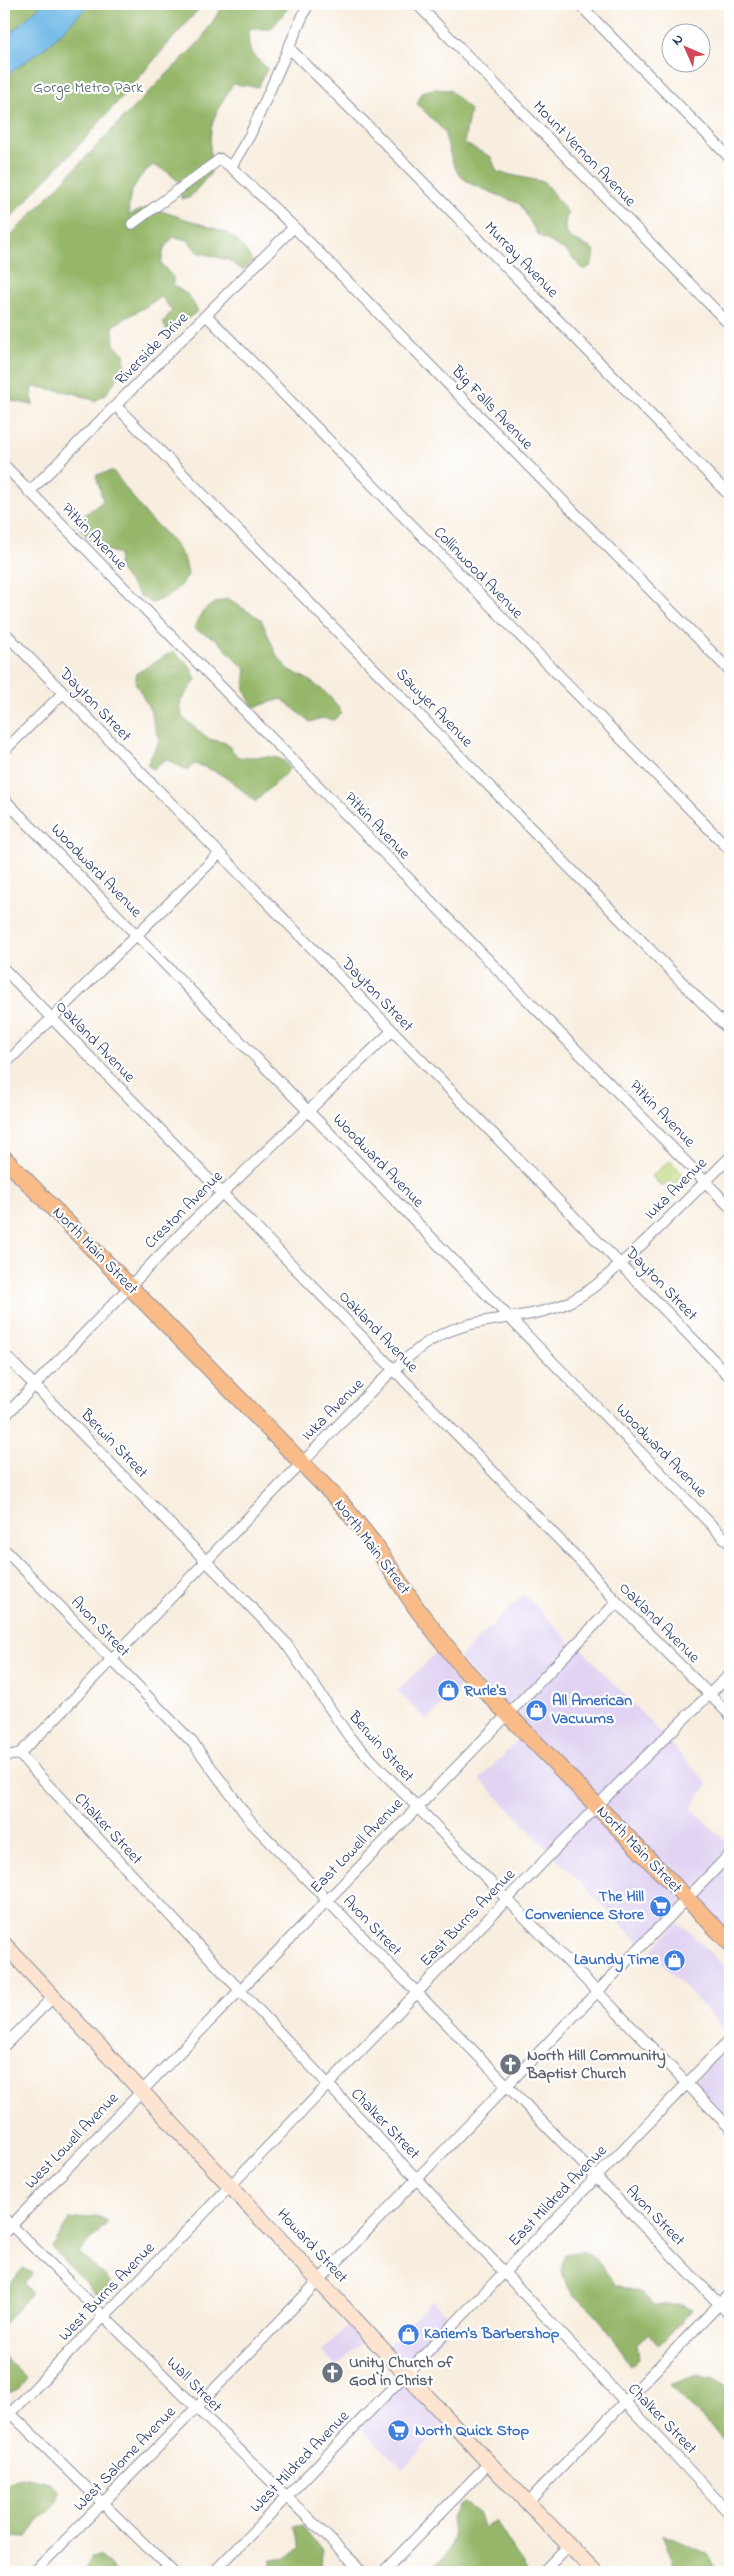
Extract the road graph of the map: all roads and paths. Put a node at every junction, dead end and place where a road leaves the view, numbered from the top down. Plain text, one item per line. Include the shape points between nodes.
1 (308, 4) edge
2 (417, 4) edge
3 (579, 4) edge
4 (288, 48) junction
5 (730, 158) edge
6 (231, 167) junction
7 (132, 224) dead end
8 (294, 227) junction
9 (207, 316) junction
10 (730, 325) edge
11 (116, 406) junction
12 (4, 465) edge
13 (29, 492) junction
14 (730, 496) edge
15 (4, 632) edge
16 (730, 671) edge
17 (62, 694) junction
18 (4, 750) edge
19 (4, 799) edge
20 (730, 850) edge
21 (219, 854) junction
22 (135, 933) junction
23 (4, 970) edge
24 (50, 1018) junction
25 (392, 1031) junction
26 (730, 1031) edge
27 (4, 1065) edge
28 (308, 1110) junction
29 (730, 1157) edge
30 (4, 1158) edge
31 (706, 1181) junction
32 (222, 1193) junction
33 (730, 1207) edge
34 (620, 1264) junction
35 (130, 1287) junction
36 (510, 1316) junction
37 (4, 1354) edge
38 (394, 1370) junction
39 (730, 1377) edge
40 (35, 1385) junction
41 (4, 1417) edge
42 (302, 1463) junction
43 (730, 1544) edge
44 (4, 1549) edge
45 (206, 1561) junction
46 (617, 1602) junction
47 (111, 1660) junction
48 (730, 1674) edge
49 (710, 1695) junction
50 (506, 1714) junction
51 (730, 1715) edge
52 (19, 1754) junction
53 (4, 1756) edge
54 (416, 1807) junction
55 (597, 1807) junction
56 (730, 1854) edge
57 (686, 1899) junction
58 (326, 1900) junction
59 (507, 1900) junction
60 (730, 1943) edge
61 (4, 1944) edge
62 (238, 1990) junction
63 (598, 1992) junction
64 (416, 1993) junction
65 (53, 1997) junction
66 (730, 2039) edge
67 (4, 2046) edge
68 (687, 2084) junction
69 (328, 2086) junction
70 (507, 2086) junction
71 (140, 2091) junction
72 (730, 2128) edge
73 (597, 2177) junction
74 (417, 2178) junction
75 (231, 2185) junction
76 (4, 2218) edge
77 (12, 2225) junction
78 (4, 2233) edge
79 (505, 2272) junction
80 (320, 2280) junction
81 (730, 2293) edge
82 (720, 2304) junction
83 (730, 2315) edge
84 (104, 2317) junction
85 (408, 2373) junction
86 (624, 2402) junction
87 (195, 2408) junction
88 (6, 2414) edge
89 (489, 2463) junction
90 (286, 2497) junction
91 (527, 2503) junction
92 (102, 2504) junction
93 (730, 2514) edge
94 (570, 2545) junction
95 (34, 2572) edge
96 (172, 2572) edge
97 (214, 2572) edge
98 (363, 2572) edge
99 (383, 2572) edge
100 (543, 2572) edge
101 (595, 2572) edge

1 - 4 street
2 - 10 street, Mount Vernon Avenue
3 - 5 street
4 - 6 street via 250,134
4 - 14 street, Murray Avenue
6 - 7 street via 220,159
6 - 8 street, Big Falls Avenue
8 - 9 street, Riverside Drive
8 - 16 street, Big Falls Avenue
9 - 11 street, Riverside Drive
9 - 20 street, Collinwood Avenue
11 - 13 street, Riverside Drive
11 - 26 street, Sawyer Avenue
12 - 13 street, Pitkin Avenue
13 - 31 street, Pitkin Avenue
15 - 17 street, Dayton Street
17 - 18 street
17 - 21 street, Dayton Street
19 - 22 street, Woodward Avenue
21 - 22 street
21 - 25 street, Dayton Street
22 - 24 street
22 - 28 street, Woodward Avenue
23 - 24 street, Oakland Avenue
24 - 27 street
24 - 32 street, Oakland Avenue
25 - 28 street, Creston Avenue
25 - 34 street, Dayton Street
28 - 32 street, Creston Avenue
28 - 36 street, Woodward Avenue
29 - 31 street, Iuka Avenue
30 - 35 main road, North Main Street
31 - 33 street, Pitkin Avenue
31 - 34 street, Iuka Avenue
32 - 35 street, Creston Avenue
32 - 38 street, Oakland Avenue
34 - 36 street, Iuka Avenue via 588,1291 567,1303
34 - 39 street, Dayton Street
35 - 40 street, Creston Avenue
35 - 42 main road, North Main Street
36 - 38 street, Iuka Avenue via 478,1321 446,1332
36 - 43 street, Woodward Avenue
37 - 40 street, Berwin Street
38 - 42 street, Iuka Avenue
38 - 46 street, Oakland Avenue
40 - 41 street, Creston Avenue
40 - 45 street, Berwin Street
42 - 45 street, Iuka Avenue
42 - 50 main road, North Main Street via 355,1520 449,1652
44 - 47 street, Avon Street
45 - 47 street, Iuka Avenue
45 - 54 street, Berwin Street via 285,1642 340,1726
46 - 49 street, Oakland Avenue
46 - 50 street, East Lowell Avenue
47 - 52 street, Iuka Avenue
47 - 58 street, Avon Street via 193,1743 252,1823
48 - 49 street, East Burns Avenue
49 - 51 street, Oakland Avenue
49 - 55 street, East Burns Avenue
50 - 54 street, East Lowell Avenue
50 - 55 main road, North Main Street
52 - 53 street
52 - 62 street, Chalker Street
54 - 58 street, East Lowell Avenue
54 - 59 street, Berwin Street
55 - 57 main road, North Main Street
55 - 59 street, East Burns Avenue
56 - 57 street, West Salome Avenue
57 - 60 main road, North Main Street
57 - 63 street, West Salome Avenue
58 - 62 street, East Lowell Avenue
58 - 64 street, Avon Street
59 - 63 street, Berwin Street
59 - 64 street, East Burns Avenue
61 - 65 main road, Howard Street
62 - 69 street, Chalker Street
62 - 71 street, East Lowell Avenue
63 - 68 street, Berwin Street
63 - 70 street, West Salome Avenue
64 - 69 street, East Burns Avenue
64 - 70 street, Avon Street
65 - 67 street
65 - 71 main road, Howard Street
66 - 68 street, East Mildred Avenue
68 - 72 street, Berwin Street
68 - 73 street, East Mildred Avenue
69 - 74 street, Chalker Street
69 - 75 street, East Burns Avenue
70 - 73 street, Avon Street
70 - 74 street, West Salome Avenue
71 - 75 main road, Howard Street
71 - 77 street, West Lowell Avenue
73 - 79 street, East Mildred Avenue
73 - 82 street, Avon Street
74 - 79 street, Chalker Street
74 - 80 street, West Salome Avenue
75 - 80 main road, Howard Street
75 - 84 street, West Burns Avenue
76 - 77 street, Wall Street
77 - 78 street, West Lowell Avenue
77 - 84 street, Wall Street
79 - 85 street, East Mildred Avenue
79 - 86 street, Chalker Street
80 - 85 main road, Howard Street
80 - 87 street, West Salome Avenue
81 - 82 street
82 - 83 street, Avon Street
82 - 86 street
84 - 87 street, Wall Street
84 - 88 street, West Burns Avenue
85 - 89 main road, Howard Street
85 - 90 street, West Mildred Avenue
86 - 91 street
86 - 93 street, Chalker Street
87 - 90 street, Wall Street
87 - 92 street, West Salome Avenue
88 - 92 street
89 - 91 main road, Howard Street
89 - 99 street
90 - 97 street, West Mildred Avenue
90 - 98 street, Wall Street
91 - 94 main road, Howard Street
92 - 95 street, West Salome Avenue
92 - 96 street
94 - 100 street
94 - 101 main road, Howard Street

